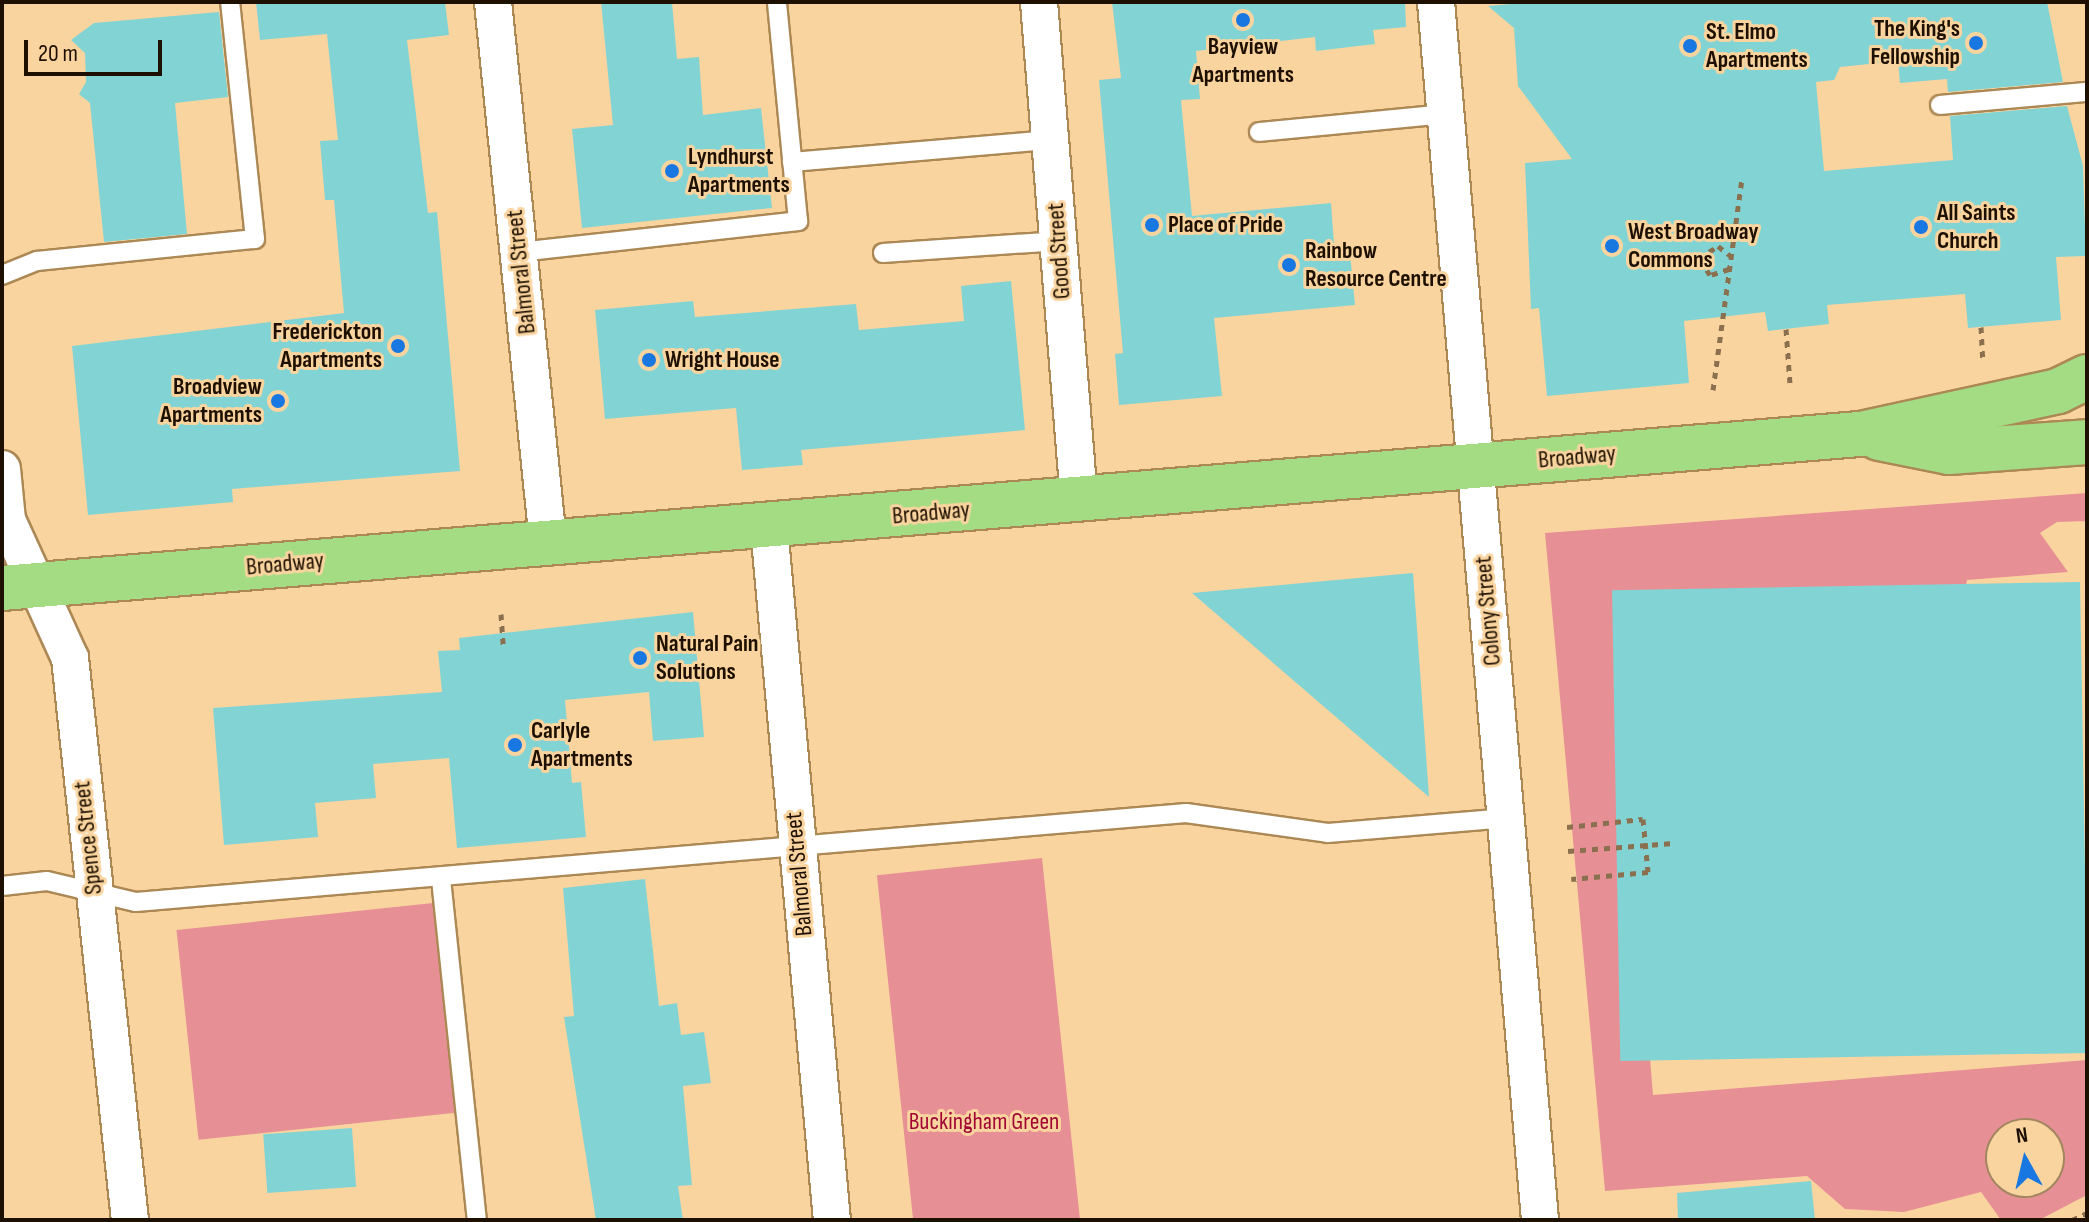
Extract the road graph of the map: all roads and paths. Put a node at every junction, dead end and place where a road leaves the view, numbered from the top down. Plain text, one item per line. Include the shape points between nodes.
1 (230, 2) edge
2 (493, 2) edge
3 (777, 2) edge
4 (1039, 2) edge
5 (1436, 2) edge
6 (2087, 92) edge
7 (1940, 105) dead end
8 (1447, 114) junction
9 (1259, 132) dead end
10 (1050, 140) junction
11 (792, 162) junction
12 (1742, 178) dead end
13 (1057, 241) junction
14 (519, 252) junction
15 (883, 253) dead end
16 (1731, 257) junction
17 (1729, 269) junction
18 (2, 275) edge
19 (1981, 327) dead end
20 (1786, 329) dead end
21 (1984, 366) dead end
22 (2087, 377) edge
23 (1790, 383) dead end
24 (1713, 390) dead end
25 (1861, 434) junction
26 (2087, 442) edge
27 (1475, 466) junction
28 (2, 469) edge
29 (1079, 500) junction
30 (769, 527) junction
31 (548, 542) junction
32 (19, 586) edge
33 (501, 614) dead end
34 (503, 646) dead end
35 (1507, 818) junction
36 (1567, 827) dead end
37 (1674, 843) dead end
38 (1645, 845) junction
39 (796, 847) junction
40 (1568, 851) dead end
41 (441, 879) junction
42 (1571, 879) dead end
43 (2, 886) edge
44 (93, 892) junction
45 (2087, 1213) edge
46 (130, 1220) edge
47 (477, 1220) edge
48 (832, 1220) edge
49 (1540, 1220) edge
50 (2072, 1220) edge

1 - 18 lane via 255,239 37,261
2 - 14 street, Balmoral Street
3 - 11 lane
4 - 10 street, Good Street
5 - 8 street, Colony Street
6 - 7 lane
8 - 9 lane
8 - 27 street, Colony Street
10 - 11 lane
10 - 13 street, Good Street
11 - 14 lane via 798,221
12 - 16 path
13 - 15 lane
13 - 29 street, Good Street
14 - 31 street, Balmoral Street
16 - 17 path
16 - 17 path via 1718,246 1699,258 1710,275
17 - 24 path
19 - 21 path
20 - 23 path
22 - 25 highway, Broadway via 2058,391
25 - 26 highway, Broadway via 1949,452
25 - 27 highway, Broadway
27 - 29 highway, Broadway
27 - 35 street, Colony Street
28 - 32 street, Spence Street
29 - 30 highway, Broadway
30 - 31 highway, Broadway
30 - 39 street, Balmoral Street
31 - 32 highway, Broadway
32 - 44 street, Spence Street via 70,658
33 - 34 path
35 - 39 lane via 1328,833 1186,813
35 - 49 street, Colony Street
36 - 38 path via 1643,819
37 - 38 path
38 - 40 path
38 - 42 path via 1648,872
39 - 41 lane
39 - 48 street, Balmoral Street
41 - 44 lane via 136,902
41 - 47 lane
43 - 44 lane via 47,881
44 - 46 street, Spence Street
45 - 50 path

